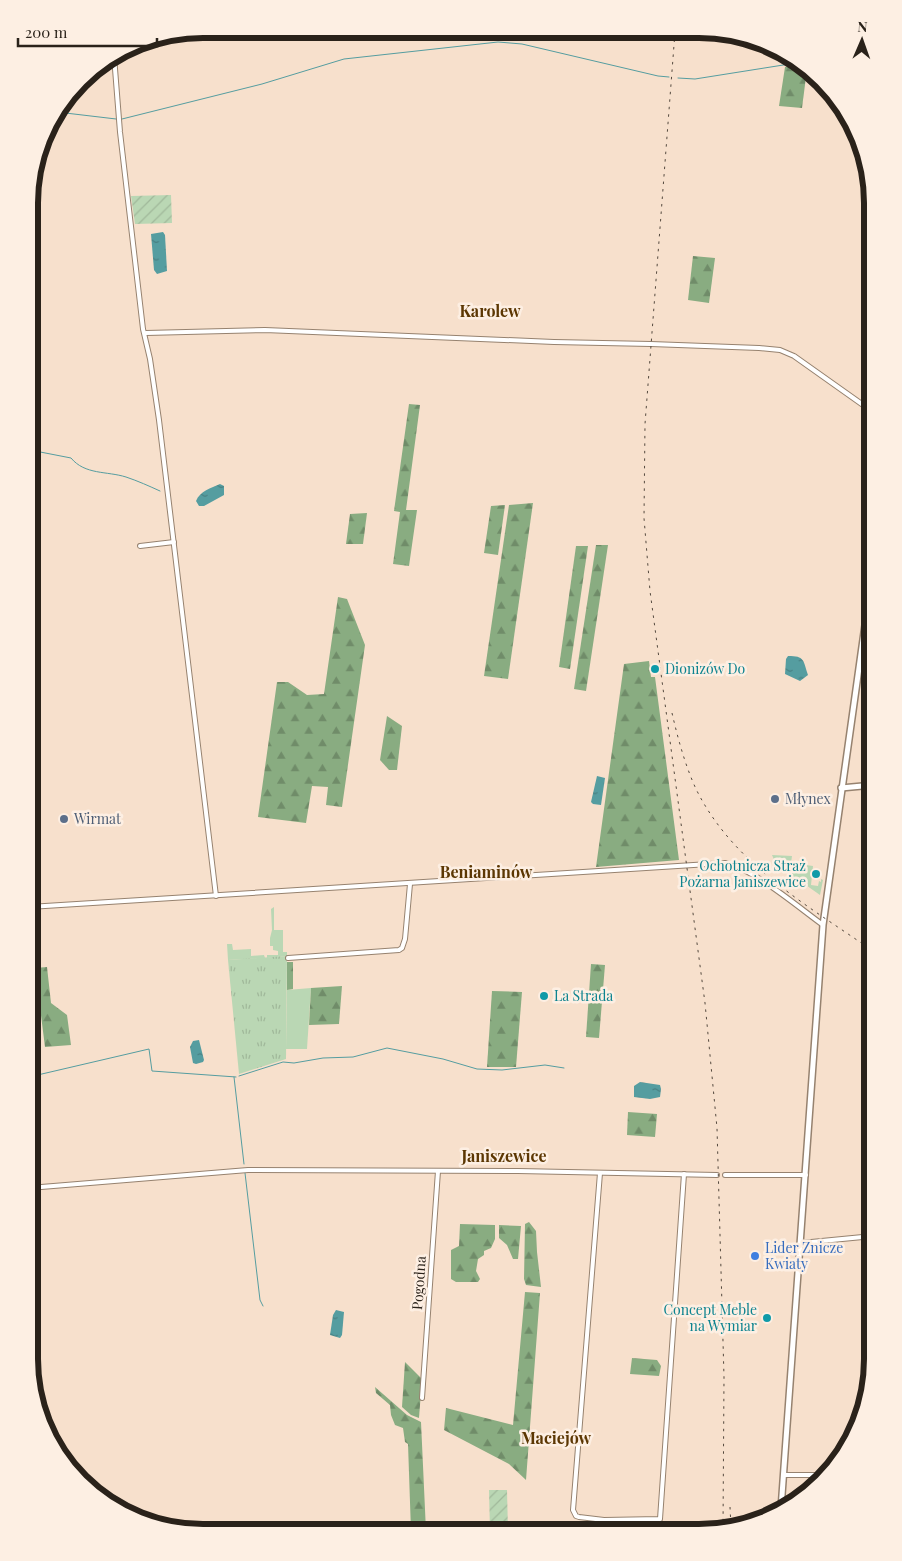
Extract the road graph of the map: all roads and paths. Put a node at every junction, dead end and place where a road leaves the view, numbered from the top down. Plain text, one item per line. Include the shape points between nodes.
1 (115, 63) edge
2 (146, 333) junction
3 (864, 406) edge
4 (174, 542) junction
5 (140, 546) dead end
6 (864, 630) edge
7 (864, 786) edge
8 (841, 788) junction
9 (410, 884) junction
10 (216, 896) junction
11 (38, 906) edge
12 (823, 925) junction
13 (288, 958) dead end
14 (438, 1171) junction
15 (600, 1173) junction
16 (684, 1174) junction
17 (717, 1175) dead end
18 (725, 1175) dead end
19 (806, 1175) junction
20 (38, 1187) edge
21 (864, 1237) edge
22 (801, 1243) junction
23 (422, 1398) dead end
24 (784, 1475) junction
25 (816, 1475) edge
26 (782, 1501) edge

1 - 2 street
2 - 3 street via 265,330 780,350 794,356
2 - 4 street
4 - 5 street
4 - 10 street
6 - 8 street
7 - 8 street
8 - 12 street
9 - 10 street
9 - 12 street via 725,863 751,873
9 - 13 street via 402,948
10 - 11 street
12 - 19 street
14 - 15 street
14 - 20 street via 248,1170
14 - 23 street, Pogodna
15 - 16 street
15 - 16 street via 573,1510 579,1517 604,1520 660,1519
16 - 17 street
18 - 19 street
19 - 22 street
21 - 22 street
22 - 24 street
24 - 25 street
24 - 26 street

